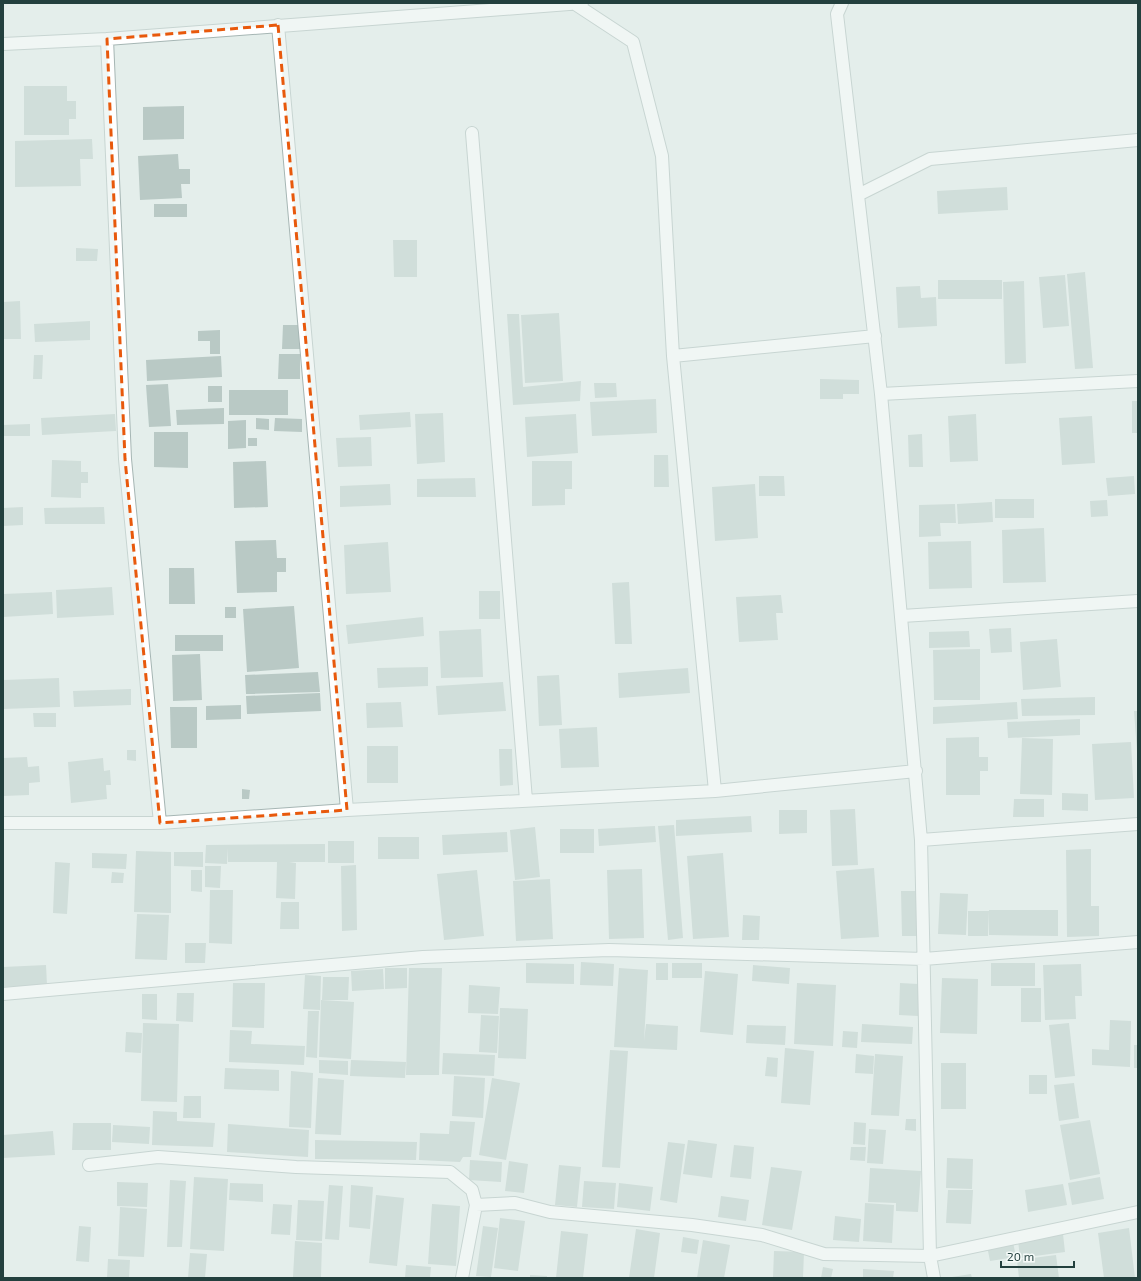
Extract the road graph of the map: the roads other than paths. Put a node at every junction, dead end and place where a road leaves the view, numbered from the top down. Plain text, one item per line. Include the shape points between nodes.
1 (578, 3) edge
2 (842, 3) edge
3 (278, 25) junction
4 (107, 40) junction
5 (3, 44) edge
6 (472, 133) dead end
7 (1138, 140) edge
8 (858, 195) junction
9 (875, 336) junction
10 (673, 356) junction
11 (1138, 381) edge
12 (881, 394) junction
13 (1138, 601) edge
14 (902, 616) junction
15 (916, 771) junction
16 (715, 791) junction
17 (526, 800) junction
18 (346, 810) junction
19 (3, 823) edge
20 (160, 823) junction
21 (1138, 824) edge
22 (921, 840) junction
23 (1138, 942) edge
24 (924, 959) junction
25 (3, 994) edge
26 (89, 1165) dead end
27 (476, 1205) junction
28 (1138, 1212) edge
29 (930, 1256) junction
30 (462, 1278) edge
31 (934, 1278) edge

1 - 3 street
1 - 10 street via 633,42 662,156
2 - 8 street via 837,14
3 - 4 street
3 - 18 street
4 - 5 street
4 - 20 street via 125,459
6 - 17 street
7 - 8 street via 930,159
8 - 9 street
9 - 10 street
9 - 12 street
10 - 16 street
11 - 12 street
12 - 14 street
13 - 14 street
14 - 15 street
15 - 16 street
15 - 22 street
16 - 17 street
17 - 18 street
18 - 20 street
19 - 20 street
21 - 22 street
22 - 24 street
23 - 24 street
24 - 25 street via 609,950 423,957
24 - 29 street
26 - 27 street via 158,1157 450,1172 472,1190
27 - 29 street via 515,1203 550,1212 692,1225 762,1235 824,1254
27 - 30 street
28 - 29 street
29 - 31 street

